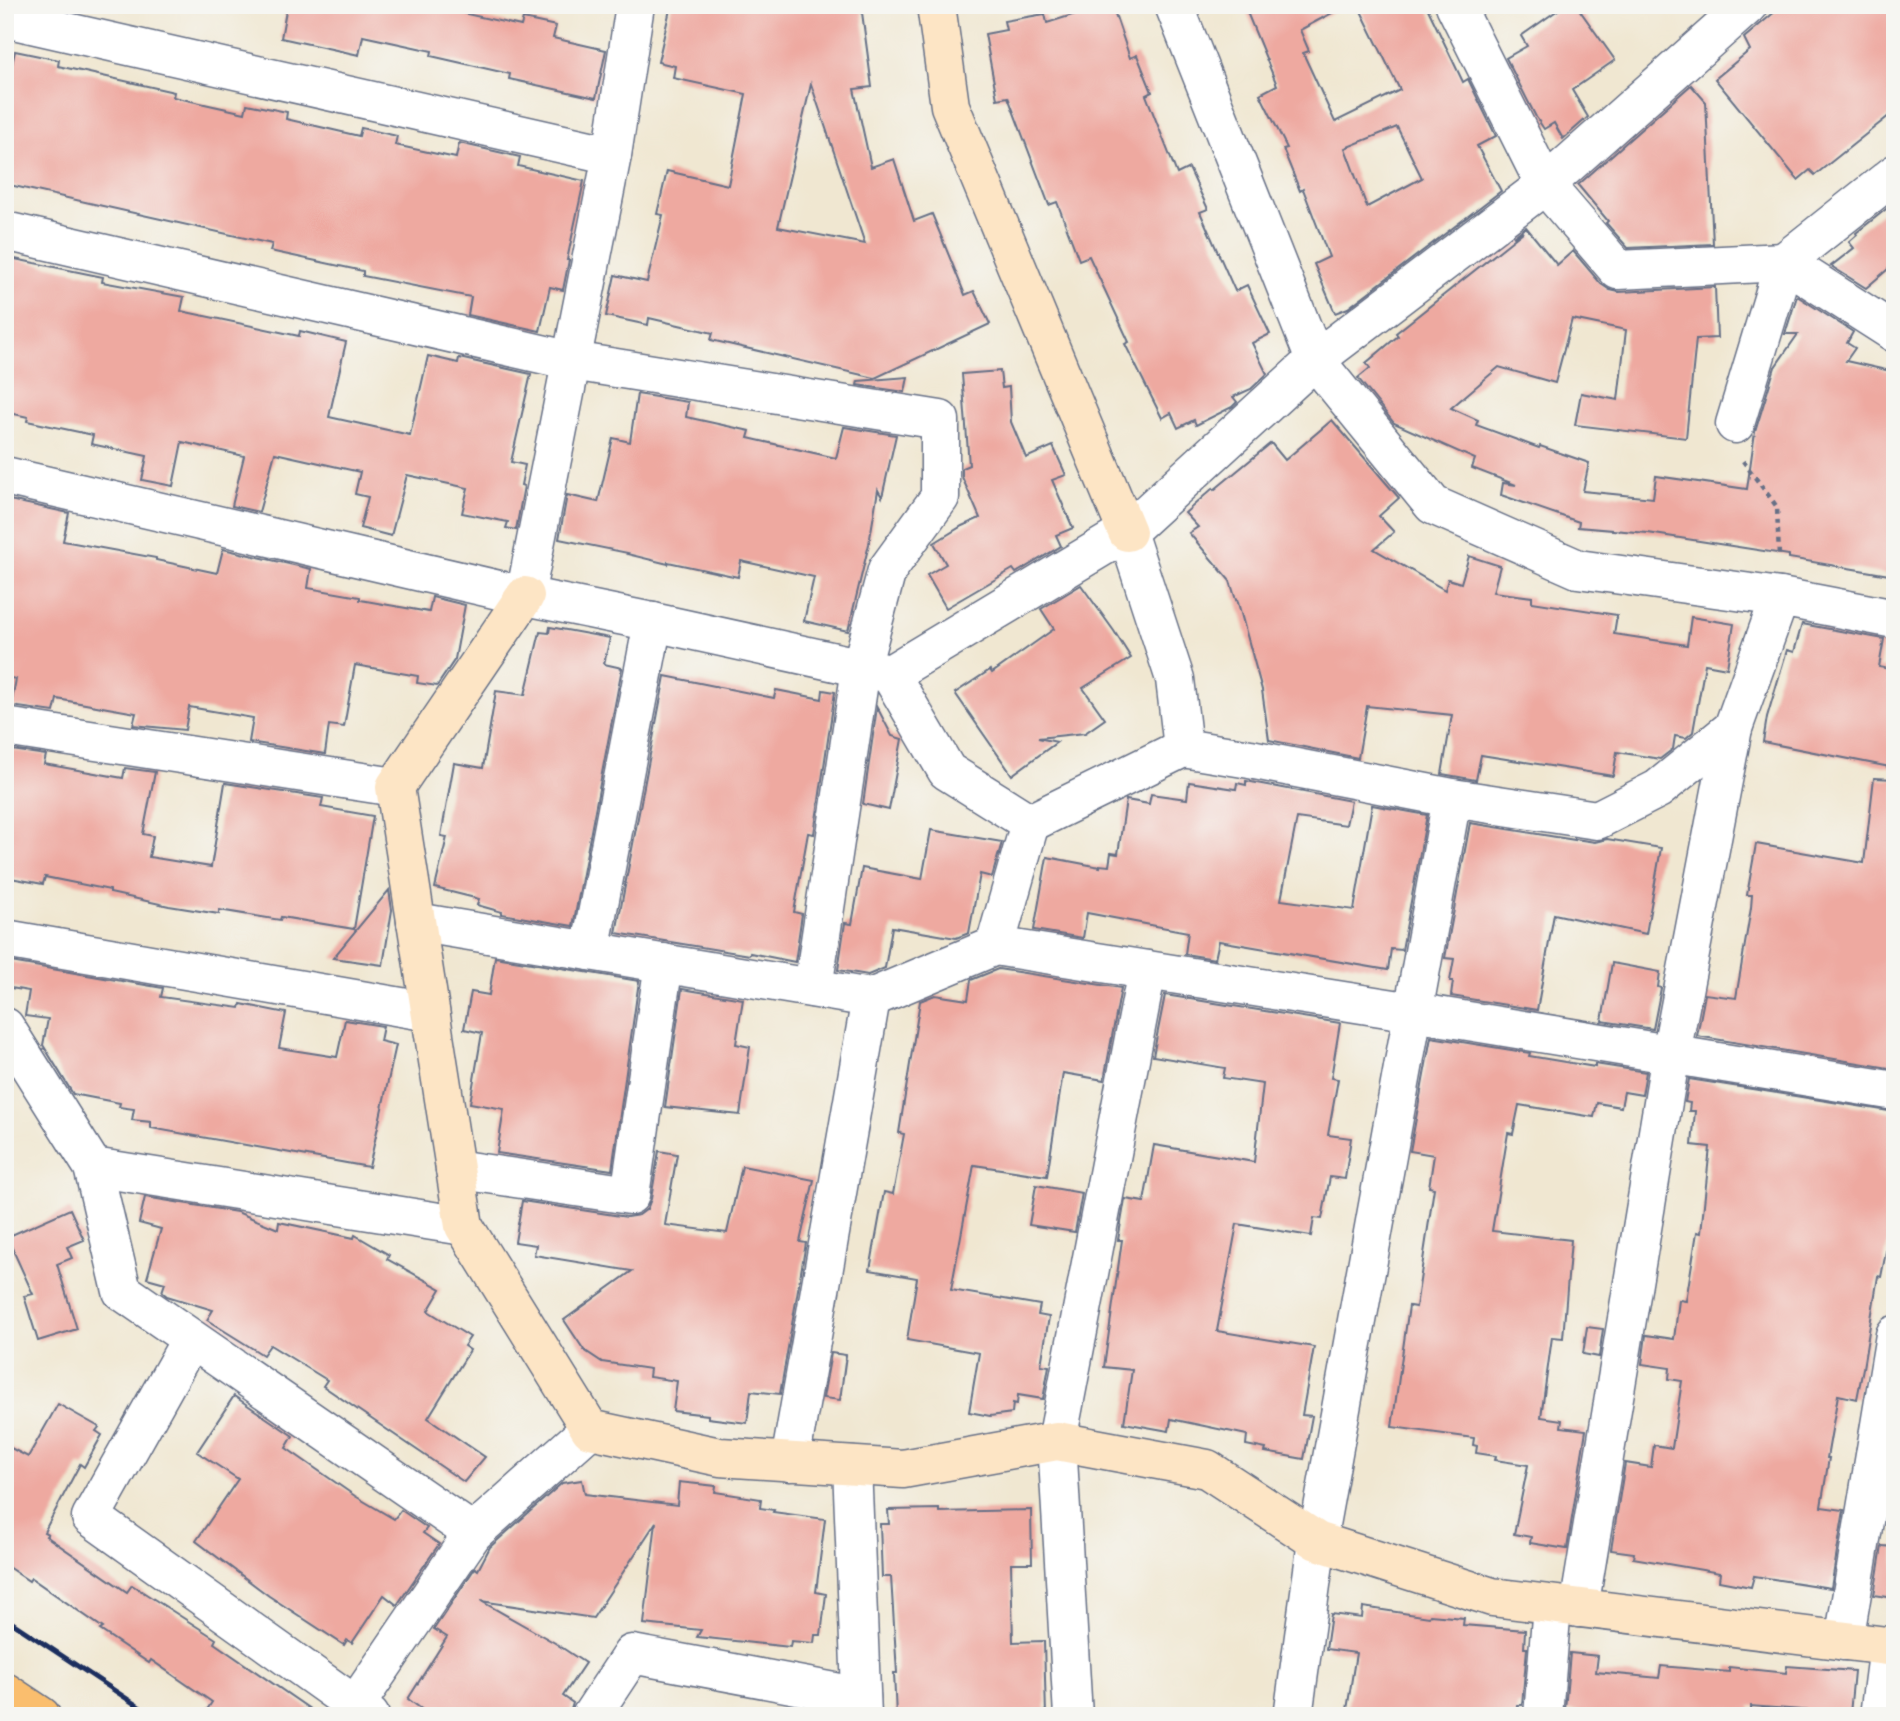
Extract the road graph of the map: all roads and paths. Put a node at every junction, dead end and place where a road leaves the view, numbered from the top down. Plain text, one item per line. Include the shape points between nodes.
1 (635, 5) edge
2 (936, 5) edge
3 (1174, 5) edge
4 (1455, 5) edge
5 (1738, 8) edge
6 (5, 18) edge
7 (612, 155) junction
8 (1895, 174) edge
9 (1545, 185) junction
10 (5, 231) edge
11 (1784, 262) junction
12 (1895, 333) edge
13 (1315, 360) junction
14 (572, 361) junction
15 (1735, 424) joint
16 (5, 476) edge
17 (1127, 532) junction
18 (525, 596) junction
19 (1780, 597) junction
20 (1895, 618) edge
21 (653, 622) junction
22 (875, 671) junction
23 (5, 727) edge
24 (1733, 729) junction
25 (1183, 748) junction
26 (395, 787) junction
27 (1452, 798) junction
28 (1030, 823) junction
29 (416, 922) junction
30 (5, 939) edge
31 (995, 946) junction
32 (590, 951) junction
33 (664, 963) junction
34 (1147, 970) junction
35 (813, 988) junction
36 (872, 998) junction
37 (430, 1012) junction
38 (1413, 1012) junction
39 (5, 1027) edge
40 (1671, 1054) junction
41 (1895, 1091) edge
42 (93, 1167) junction
43 (455, 1169) junction
44 (464, 1226) junction
45 (1895, 1335) edge
46 (191, 1339) junction
47 (590, 1429) junction
48 (1057, 1441) junction
49 (790, 1462) junction
50 (852, 1466) junction
51 (473, 1533) junction
52 (1317, 1541) junction
53 (1565, 1606) junction
54 (1844, 1641) junction
55 (1891, 1646) edge
56 (5, 1692) edge
57 (862, 1706) edge
58 (357, 1712) edge
59 (41, 1716) edge
60 (591, 1716) edge
61 (1073, 1716) edge
62 (1293, 1716) edge
63 (1543, 1716) edge
64 (1879, 1716) edge

1 - 7 street
2 - 17 street via 950,106
3 - 13 street
4 - 9 street
5 - 9 street
6 - 7 street
7 - 14 street
8 - 11 street
9 - 11 street via 1618,270
9 - 13 street
10 - 14 street
11 - 12 street
11 - 15 street
13 - 17 street
13 - 19 street via 1433,505 1578,569
14 - 18 street
14 - 22 street via 940,420 940,498 887,570
15 - 19 path via 1736,452 1777,507
16 - 18 street
17 - 22 street
17 - 25 street via 1175,679
18 - 21 street
18 - 26 street
19 - 20 street
19 - 24 street
21 - 22 street
21 - 32 street
22 - 28 street via 947,771
22 - 35 street
23 - 26 street
24 - 27 street via 1658,789 1597,820
24 - 40 street
25 - 27 street
25 - 28 street
26 - 29 street
27 - 38 street
28 - 31 street
29 - 32 street
29 - 37 street
30 - 37 street
31 - 34 street
31 - 36 street
32 - 33 street
33 - 35 street
33 - 43 street via 630,1195
34 - 38 street
34 - 48 street
35 - 36 street
36 - 49 street
37 - 43 street
38 - 40 street
38 - 52 street
39 - 42 street
40 - 41 street
40 - 53 street
42 - 44 street
42 - 46 street via 122,1291
43 - 44 street
44 - 47 street
45 - 54 street
46 - 51 street
46 - 58 street via 91,1517
47 - 49 street via 720,1457
47 - 51 street
48 - 50 street via 903,1469
48 - 52 street via 1207,1469
48 - 61 street
49 - 50 street
50 - 57 street
51 - 58 street
52 - 53 street via 1492,1597
52 - 62 street
53 - 54 street
53 - 63 street
54 - 55 street
55 - 64 street
56 - 59 main road
57 - 60 street via 632,1654

